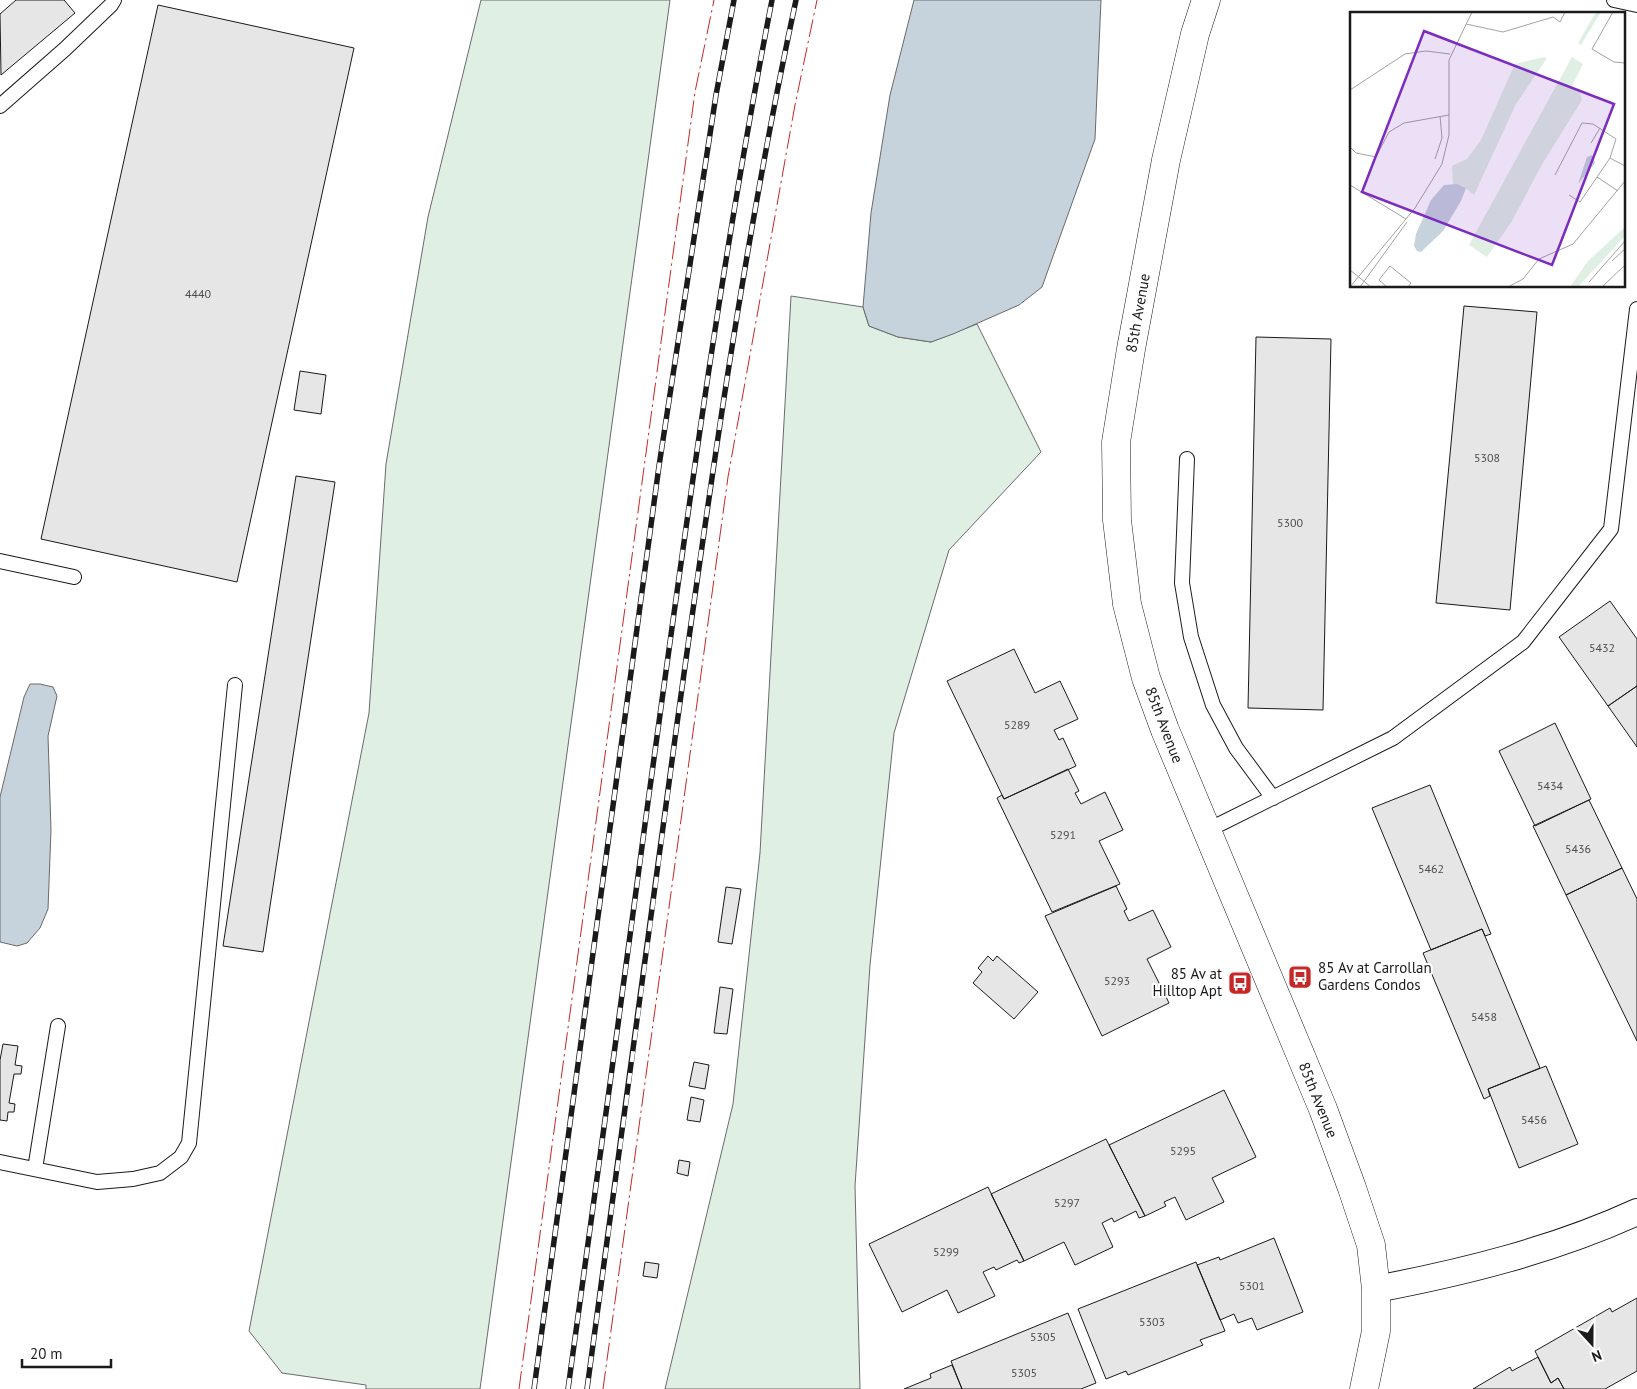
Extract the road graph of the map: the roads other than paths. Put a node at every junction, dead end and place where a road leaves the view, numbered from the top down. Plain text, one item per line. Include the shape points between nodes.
1 (114, 0) edge
2 (1199, 0) edge
3 (1206, 0) edge
4 (1614, 0) edge
5 (1637, 5) edge
6 (1195, 34) junction
7 (0, 106) edge
8 (1637, 309) edge
9 (1187, 459) dead end
10 (0, 561) edge
11 (74, 577) dead end
12 (235, 685) dead end
13 (1273, 798) junction
14 (1206, 831) junction
15 (58, 1026) dead end
16 (0, 1162) edge
17 (35, 1169) junction
18 (1637, 1212) edge
19 (1376, 1288) junction
20 (1364, 1389) edge

1 - 7 lane via 65,49
2 - 6 street
3 - 6 street
4 - 5 lane
6 - 14 street, 85th Avenue via 1164,169 1129,359 1116,442 1117,520 1127,604 1146,678
8 - 13 lane via 1611,529 1523,642 1393,738
9 - 13 lane via 1182,584 1191,637 1213,705 1236,748
10 - 11 lane
12 - 17 lane via 189,1143 182,1157 160,1173 133,1179 97,1182
13 - 14 lane
14 - 19 street, 85th Avenue via 1323,1109 1371,1246
15 - 17 lane
16 - 17 lane
18 - 19 street via 1567,1241 1512,1258 1429,1279
19 - 20 street, 85th Avenue via 1376,1331

